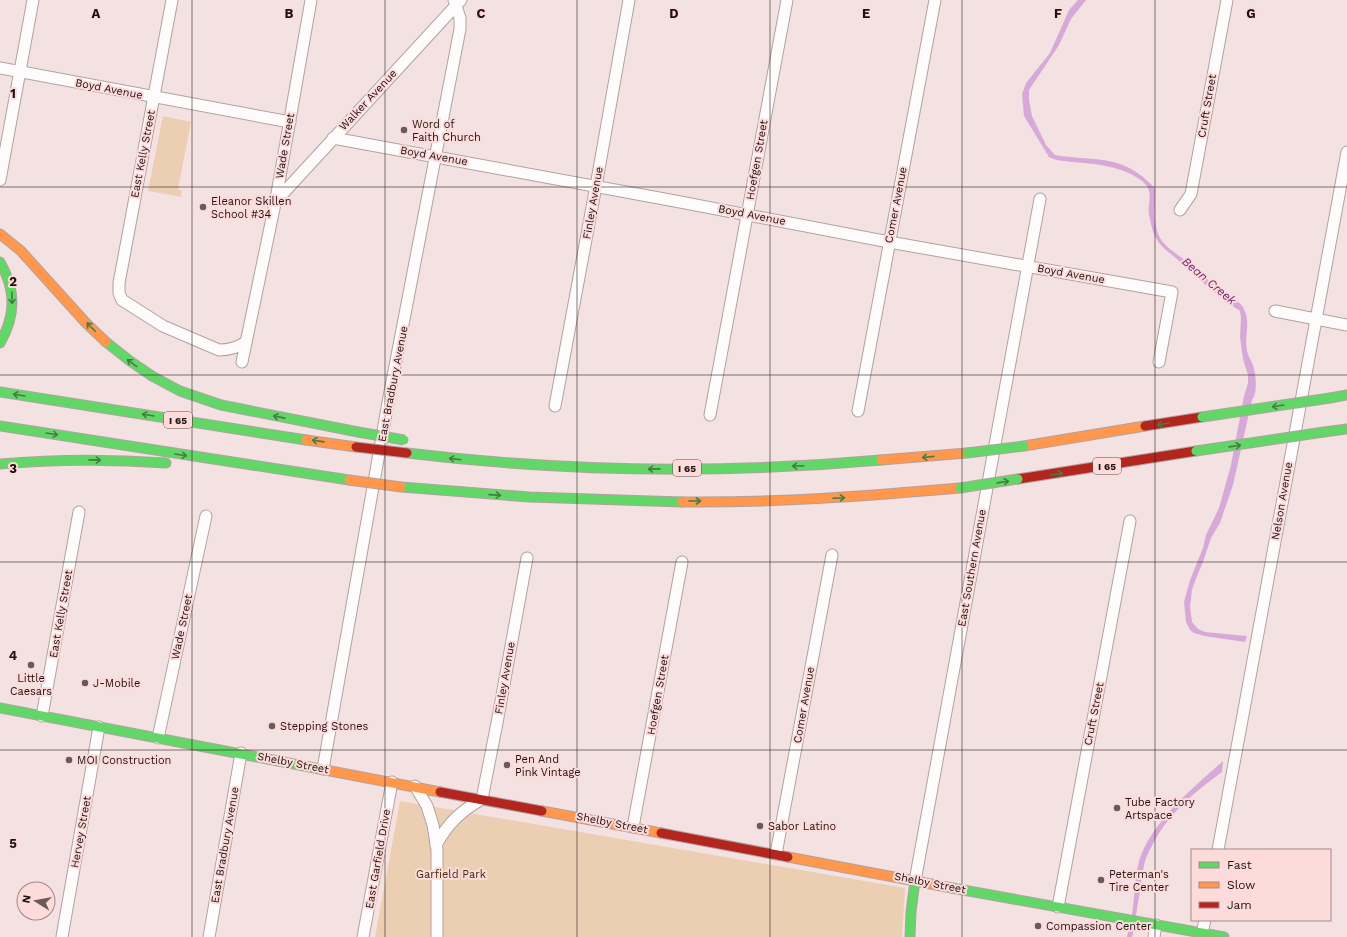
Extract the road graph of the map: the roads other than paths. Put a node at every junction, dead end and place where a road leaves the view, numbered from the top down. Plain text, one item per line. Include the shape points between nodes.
1 (33, 0) edge
2 (172, 0) edge
3 (311, 0) edge
4 (629, 0) edge
5 (787, 0) edge
6 (935, 0) edge
7 (1227, 0) edge
8 (457, 2) edge
9 (0, 68) edge
10 (20, 72) junction
11 (154, 97) junction
12 (290, 122) junction
13 (333, 138) junction
14 (1347, 152) edge
15 (436, 157) junction
16 (0, 180) edge
17 (596, 186) junction
18 (1040, 199) dead end
19 (276, 201) junction
20 (1180, 210) dead end
21 (747, 215) junction
22 (0, 234) edge
23 (890, 242) junction
24 (0, 262) edge
25 (1028, 266) junction
26 (1275, 311) dead end
27 (1315, 319) junction
28 (1347, 325) edge
29 (246, 342) junction
30 (0, 343) edge
31 (242, 362) dead end
32 (1159, 362) dead end
33 (0, 392) edge
34 (1347, 395) edge
35 (555, 406) dead end
36 (858, 411) dead end
37 (710, 415) dead end
38 (0, 426) edge
39 (1347, 429) edge
40 (408, 441) dead end
41 (443, 448) dead end
42 (0, 464) edge
43 (173, 464) dead end
44 (536, 465) junction
45 (202, 467) dead end
46 (307, 474) junction
47 (79, 512) dead end
48 (206, 516) dead end
49 (1130, 521) dead end
50 (832, 555) dead end
51 (527, 558) dead end
52 (682, 562) dead end
53 (0, 708) edge
54 (42, 716) junction
55 (99, 727) junction
56 (158, 738) junction
57 (241, 753) junction
58 (323, 769) junction
59 (392, 782) junction
60 (415, 786) junction
61 (482, 799) junction
62 (633, 827) junction
63 (436, 845) junction
64 (1218, 849) edge
65 (776, 854) junction
66 (915, 881) junction
67 (1058, 907) junction
68 (1205, 921) edge
69 (1152, 924) junction
70 (1202, 933) junction
71 (62, 937) edge
72 (209, 937) edge
73 (364, 937) edge
74 (437, 937) edge
75 (910, 937) edge
76 (1154, 937) edge
77 (1224, 937) edge

1 - 10 street
2 - 11 street, East Kelly Street
3 - 12 street, Wade Street
4 - 17 street, Finley Avenue
5 - 21 street, Hoefgen Street
6 - 23 street, Comer Avenue
7 - 20 street, Cruft Street via 1191,194
8 - 13 street, Walker Avenue
8 - 15 street, East Bradbury Avenue via 460,29
9 - 10 street, Boyd Avenue
10 - 11 street, Boyd Avenue
10 - 16 street
11 - 12 street, Boyd Avenue
11 - 29 street, East Kelly Street via 119,293 122,300 162,326 219,350 234,349
12 - 19 street, Wade Street
13 - 15 street, Boyd Avenue
13 - 19 street, Walker Avenue
14 - 27 street, Nelson Avenue
15 - 17 street, Boyd Avenue
15 - 58 street, East Bradbury Avenue via 389,397
17 - 21 street, Boyd Avenue
17 - 35 street, Finley Avenue
18 - 25 street, East Southern Avenue
19 - 29 street, Wade Street
21 - 23 street, Boyd Avenue
21 - 37 street, Hoefgen Street
40 -> 22 main road, bridge via 221,405 180,391 152,376 102,339 27,256
23 - 25 street, Boyd Avenue
23 - 36 street, Comer Avenue
24 -> 30 main road via 10,282 13,300 10,322
25 - 32 street, Boyd Avenue via 1172,292
25 - 66 street, East Southern Avenue
26 - 27 street
27 - 28 street
27 - 64 street, Nelson Avenue
29 - 31 street, Wade Street
44 -> 33 main road, I 65, bridge via 356,447
34 -> 44 main road, I 65, bridge via 1024,446 851,464 635,469
38 -> 46 main road, I 65
46 -> 39 main road, I 65, bridge via 464,493 601,501 726,502 855,497 1018,480
41 - 44 main road
42 -> 43 main road via 45,460
45 - 46 main road
47 - 54 street, East Kelly Street
48 - 56 street, Wade Street
49 - 67 street, Cruft Street
50 - 65 street, Comer Avenue
51 - 61 street, Finley Avenue
52 - 62 street, Hoefgen Street
53 - 54 main road, Shelby Street
54 - 55 main road, Shelby Street
55 - 56 main road, Shelby Street
55 - 71 street, Hervey Street
56 - 57 main road, Shelby Street
57 - 58 main road, Shelby Street
57 - 72 street, East Bradbury Avenue
58 - 59 main road, Shelby Street
59 - 60 main road, Shelby Street
59 - 73 street, East Garfield Drive
60 - 61 main road, Shelby Street
60 - 63 street via 427,806
61 - 62 main road, Shelby Street
61 - 63 street via 458,815
62 - 65 main road, Shelby Street
63 - 74 street
65 - 66 main road, Shelby Street
66 - 67 main road, Shelby Street
66 - 75 main road, East Southern Avenue
67 - 69 main road, Shelby Street
68 - 70 street
69 - 70 main road, Shelby Street
69 - 76 street
70 - 77 main road, Shelby Street

